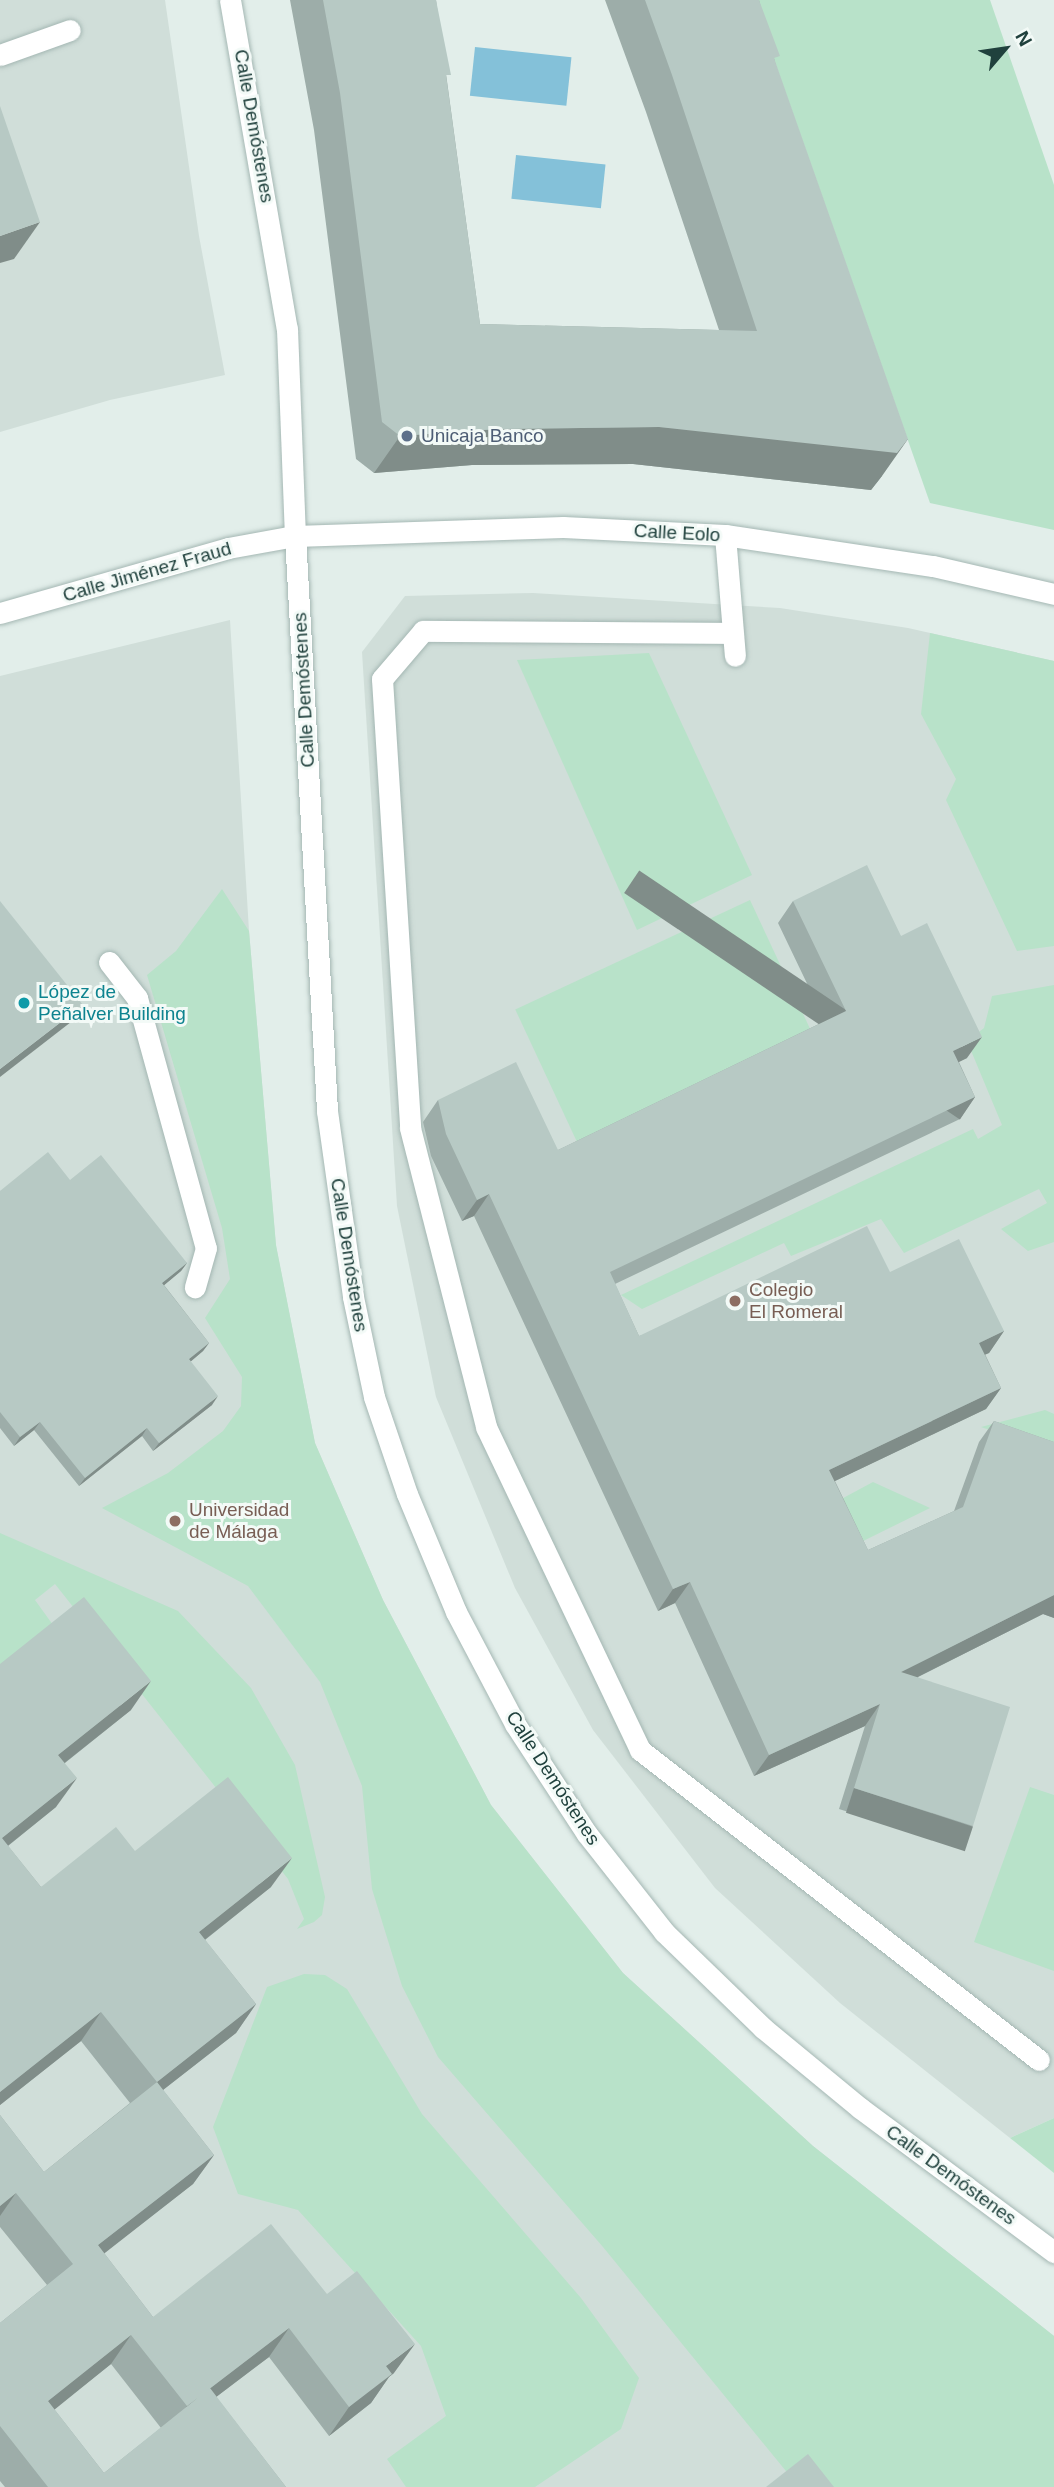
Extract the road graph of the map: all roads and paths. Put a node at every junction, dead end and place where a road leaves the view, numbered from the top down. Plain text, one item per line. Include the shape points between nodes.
1 (230, 0) edge
2 (70, 30) dead end
3 (0, 55) edge
4 (725, 535) junction
5 (295, 536) junction
6 (1054, 594) edge
7 (0, 613) edge
8 (732, 633) junction
9 (735, 656) dead end
10 (109, 962) dead end
11 (195, 1287) dead end
12 (1039, 2060) dead end
13 (1054, 2252) edge

1 - 5 street, Calle Demóstenes via 287,329
2 - 3 street
4 - 5 street, Calle Eolo via 563,527
4 - 6 street, Calle Eolo via 933,566
4 - 8 street
5 - 7 street, Calle Jiménez Fraud via 228,548
5 - 13 street, Calle Demóstenes via 327,1111 353,1297 374,1397 407,1494 456,1612 515,1724 587,1834 664,1932 763,2028 860,2108
8 - 9 street
8 - 12 street via 423,631 382,679 410,1128 486,1427 639,1750
10 - 11 street via 137,998 206,1248

